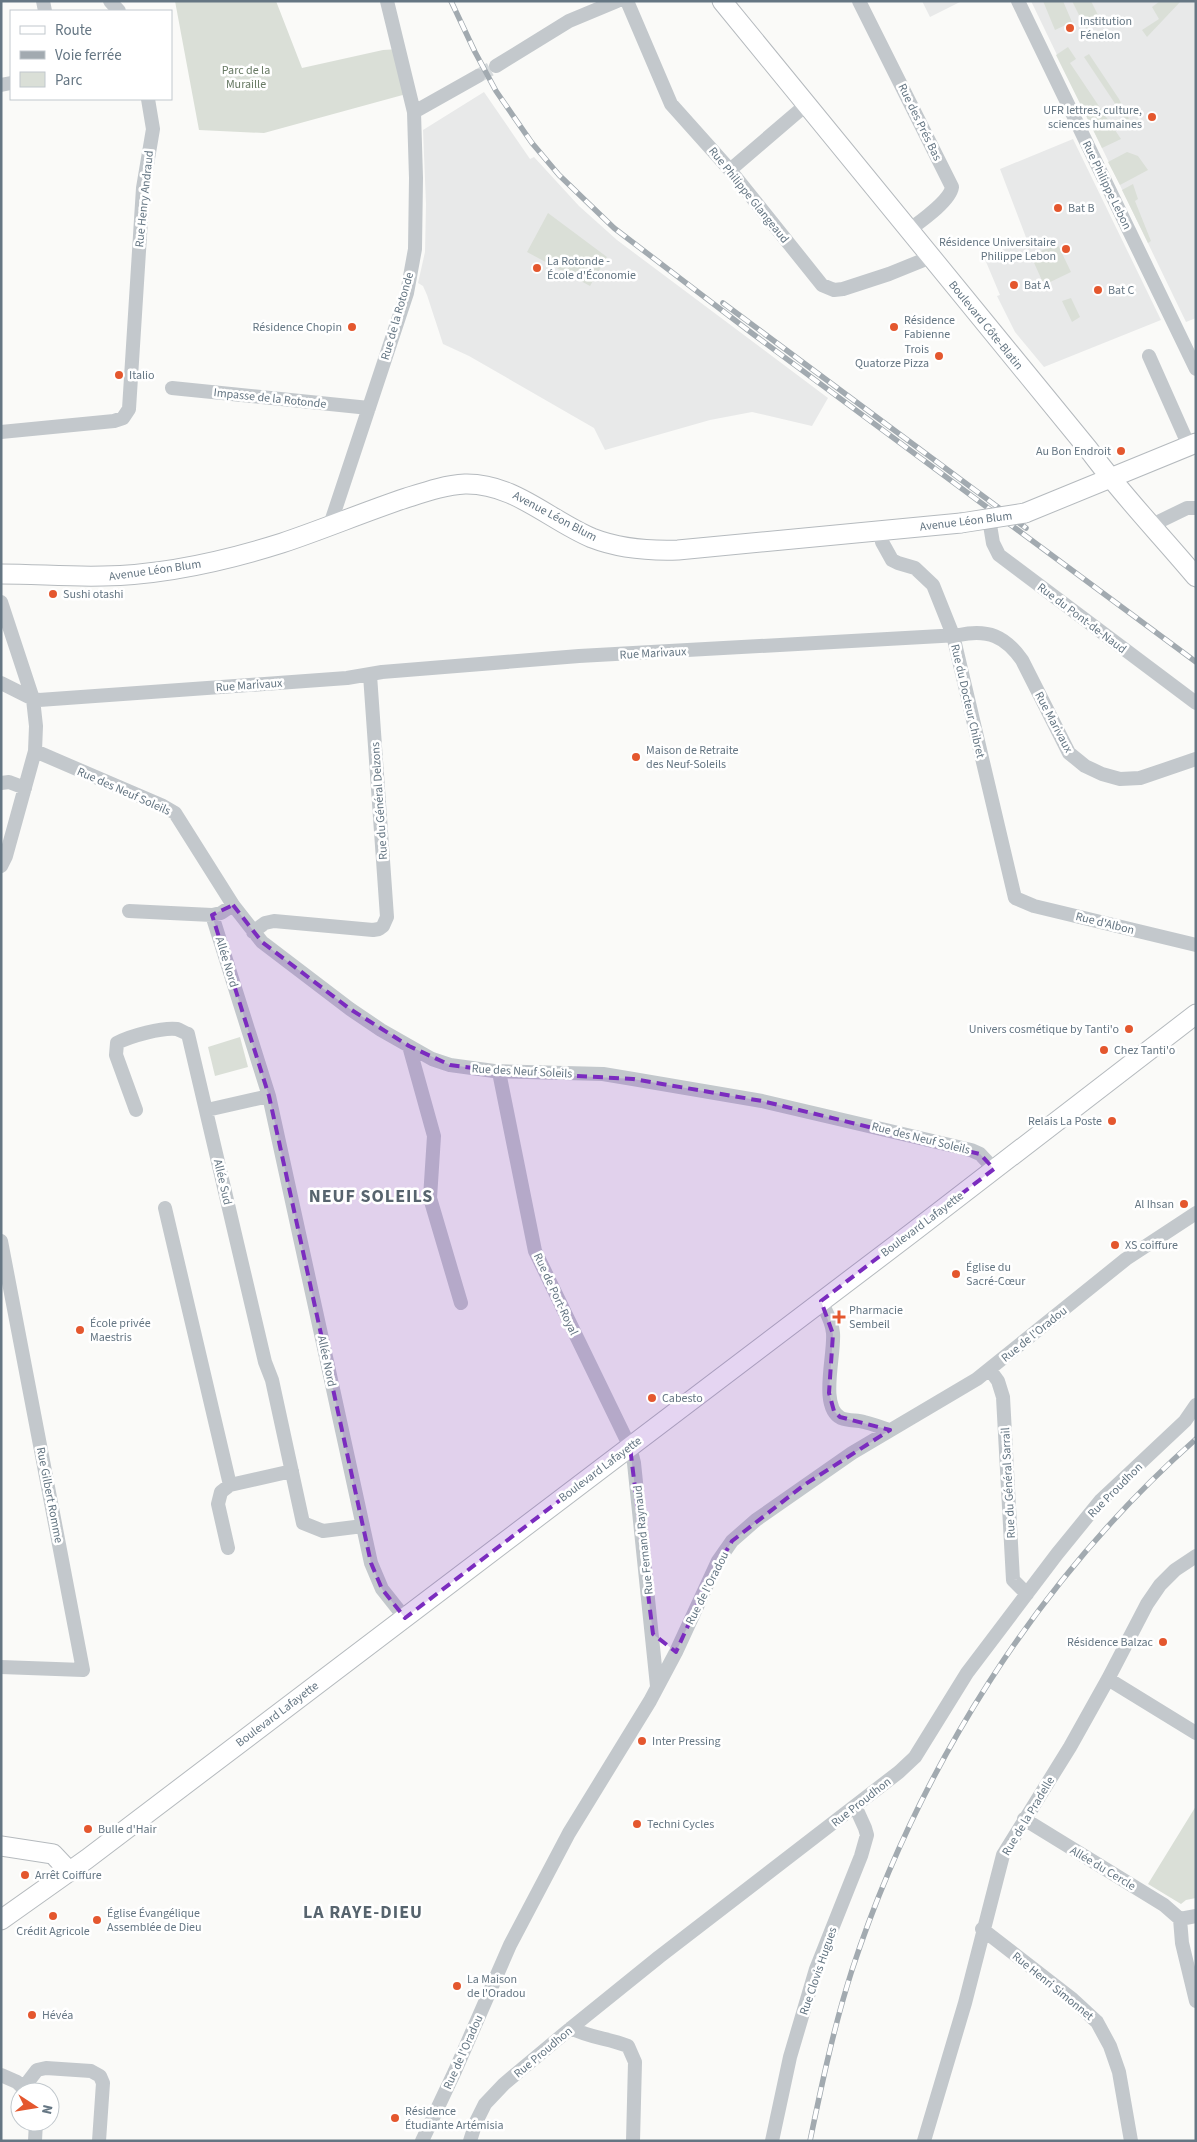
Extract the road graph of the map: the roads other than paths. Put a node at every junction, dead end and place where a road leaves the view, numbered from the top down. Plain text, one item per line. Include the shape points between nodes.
1 (387, 1) edge
2 (617, 1) edge
3 (627, 1) edge
4 (722, 1) edge
5 (859, 1) edge
6 (1018, 1) edge
7 (496, 66) tunnel mouth
8 (478, 76) tunnel mouth
9 (148, 100) edge
10 (807, 104) junction
11 (414, 112) junction
12 (730, 170) junction
13 (909, 230) junction
14 (931, 257) junction
15 (1148, 356) dead end
16 (1196, 369) edge
17 (172, 388) dead end
18 (369, 408) junction
19 (1, 432) edge
20 (1192, 445) edge
21 (1111, 478) junction
22 (1196, 508) edge
23 (989, 519) junction
24 (330, 525) junction
25 (1152, 525) junction
26 (880, 530) junction
27 (1, 574) edge
28 (1196, 577) edge
29 (1, 602) edge
30 (952, 635) junction
31 (370, 675) junction
32 (1, 683) edge
33 (34, 699) junction
34 (1196, 704) edge
35 (35, 752) junction
36 (1196, 759) edge
37 (1, 783) edge
38 (25, 788) junction
39 (1, 866) edge
40 (1015, 898) joint
41 (233, 906) junction
42 (129, 911) dead end
43 (212, 914) junction
44 (253, 932) junction
45 (1196, 945) edge
46 (1196, 1014) edge
47 (409, 1046) junction
48 (499, 1072) junction
49 (269, 1096) junction
50 (136, 1110) dead end
51 (207, 1110) junction
52 (994, 1169) junction
53 (165, 1208) dead end
54 (1196, 1213) edge
55 (1, 1241) edge
56 (820, 1301) junction
57 (461, 1303) dead end
58 (990, 1370) junction
59 (1196, 1405) edge
60 (890, 1430) junction
61 (630, 1447) junction
62 (292, 1471) junction
63 (230, 1485) junction
64 (363, 1526) junction
65 (228, 1548) dead end
66 (1196, 1556) edge
67 (1026, 1594) junction
68 (404, 1618) junction
69 (653, 1634) junction
70 (676, 1652) junction
71 (1, 1667) edge
72 (1108, 1679) junction
73 (657, 1686) junction
74 (1196, 1732) edge
75 (855, 1806) junction
76 (1024, 1819) junction
77 (1, 1846) edge
78 (69, 1871) junction
79 (1196, 1916) edge
80 (1, 1920) edge
81 (1180, 1920) junction
82 (982, 1929) junction
83 (1196, 2001) edge
84 (571, 2028) junction
85 (1, 2075) edge
86 (13, 2082) edge
87 (29, 2082) edge
88 (99, 2141) edge
89 (422, 2141) edge
90 (470, 2141) edge
91 (633, 2141) edge
92 (772, 2141) edge
93 (924, 2141) edge
94 (1131, 2141) edge

1 - 11 street, Rue de la Rotonde
2 - 7 street via 569,21
3 - 12 street, Rue Philippe Glangeaud via 671,104
4 - 10 main road, Boulevard Côte-Blatin
5 - 13 street, Rue des Prés Bas via 952,187 951,194
6 - 16 street, Rue Philippe Lebon
8 - 11 street
9 - 19 street, Rue Henry Andraud via 153,129 142,188 129,409 123,418 114,421
10 - 12 street
10 - 13 main road, Boulevard Côte-Blatin
11 - 18 street, Rue de la Rotonde via 415,249 406,293
12 - 14 street, Rue Philippe Glangeaud via 827,289 843,289
13 - 14 main road, Boulevard Côte-Blatin
14 - 21 main road, Boulevard Côte-Blatin
15 - 20 street
17 - 18 street, Impasse de la Rotonde
18 - 24 street, Rue de la Rotonde
20 - 21 main road, Avenue Léon Blum
21 - 23 main road, Avenue Léon Blum, bridge via 1025,513
21 - 25 main road, Boulevard Côte-Blatin
22 - 25 street via 1188,508
23 - 26 main road, Avenue Léon Blum, bridge
23 - 34 street, Rue du Pont-de-Naud via 993,543 999,555
24 - 26 main road, Avenue Léon Blum via 440,488 467,484 507,491 592,538 640,550 678,550
24 - 27 main road, Avenue Léon Blum via 238,556 158,571 104,576
25 - 28 main road, Boulevard Côte-Blatin
26 - 30 street, Rue du Docteur Chibret via 882,542 892,560 915,568 933,585
29 - 33 street
30 - 31 street, Rue Marivaux via 579,656
30 - 36 street, Rue Marivaux via 990,634 1014,649 1069,753 1085,766 1120,779 1140,778
30 - 40 street, Rue du Docteur Chibret
31 - 33 street, Rue Marivaux
31 - 44 street, Rue du Général Delzons via 388,917 383,926 373,930 274,921
32 - 33 street
33 - 35 street
35 - 38 street
35 - 41 street, Rue des Neuf Soleils via 176,813
37 - 38 street via 9,782
38 - 39 street
40 - 45 street, Rue d'Albon via 1034,906
41 - 43 street
41 - 44 street, Rue des Neuf Soleils
42 - 43 street
43 - 49 street, Allée Nord
44 - 47 street, Rue des Neuf Soleils via 350,1009
46 - 52 main road, Boulevard Lafayette
47 - 48 street, Rue des Neuf Soleils via 450,1065
47 - 57 street via 434,1136 430,1198
48 - 52 street, Rue des Neuf Soleils via 603,1074 762,1101 971,1150 980,1154
48 - 61 street, Rue de Port-Royal via 535,1251
49 - 51 street
49 - 64 street, Allée Nord
50 - 51 street, Allée Sud via 116,1055 117,1043 177,1029 188,1034
51 - 62 street, Allée Sud
52 - 56 main road, Boulevard Lafayette
53 - 63 street
54 - 58 street, Rue de l'Oradou via 1126,1259
55 - 71 street, Rue Gilbert Romme via 83,1670
56 - 60 street via 831,1322 833,1334 830,1404 840,1417
56 - 61 main road, Boulevard Lafayette
58 - 60 street, Rue de l'Oradou
58 - 67 street, Rue du Général Sarrail via 1003,1397 1013,1580
59 - 67 street, Rue Proudhon via 1185,1421 1101,1500
60 - 70 street, Rue de l'Oradou via 804,1486 732,1541 715,1568
61 - 68 main road, Boulevard Lafayette
61 - 69 street, Rue Fernand Raynaud
62 - 63 street
62 - 64 street, Allée Sud via 304,1523 322,1531
63 - 65 street via 221,1492 218,1504
64 - 68 street, Allée Nord via 375,1575
66 - 72 street, Rue de la Pradelle via 1175,1570 1147,1604
67 - 75 street, Rue Proudhon via 967,1673 915,1757
68 - 78 main road, Boulevard Lafayette
69 - 70 street
69 - 73 street, Rue Fernand Raynaud
70 - 73 street, Rue de l'Oradou
72 - 74 street
72 - 76 street, Rue de la Pradelle
73 - 89 street, Rue de l'Oradou via 569,1833 510,1945
75 - 84 street, Rue Proudhon
75 - 92 street, Rue Clovis Hugues via 867,1835 816,1969 790,2057
76 - 81 street, Allée du Cercle via 1164,1905
76 - 82 street, Rue de la Pradelle via 1003,1854
77 - 78 main road via 53,1854
78 - 80 main road, Boulevard Lafayette
79 - 81 street
81 - 83 street via 1182,1944
82 - 93 street, Rue de la Pradelle via 965,2002
82 - 94 street, Rue Henri Simonnet via 1097,2022 1110,2046 1118,2072
84 - 90 street, Rue Proudhon via 485,2104
84 - 91 street via 586,2036 628,2046 635,2062
85 - 86 street
87 - 88 street via 37,2070 46,2068 91,2071 100,2076 103,2083

